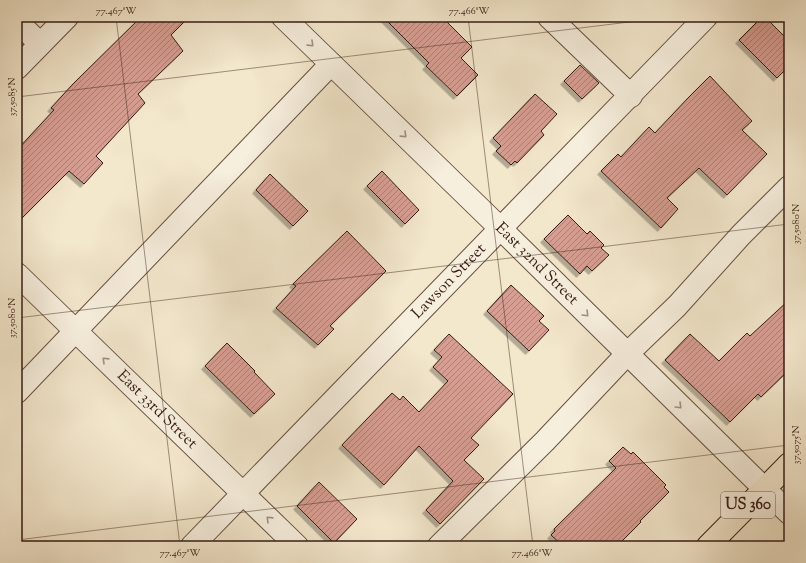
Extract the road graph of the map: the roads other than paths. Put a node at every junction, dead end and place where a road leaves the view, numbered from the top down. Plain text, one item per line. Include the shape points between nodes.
1 (67, 17) edge
2 (283, 17) edge
3 (549, 17) edge
4 (706, 17) edge
5 (17, 21) edge
6 (40, 44) junction
7 (331, 64) junction
8 (17, 68) edge
9 (630, 96) junction
10 (789, 187) edge
11 (500, 228) junction
12 (17, 274) edge
13 (75, 331) junction
14 (627, 354) junction
15 (17, 392) edge
16 (789, 464) edge
17 (764, 489) junction
18 (243, 494) junction
19 (789, 513) edge
20 (192, 546) edge
21 (297, 546) edge
22 (439, 546) edge
23 (708, 546) edge

1 - 6 street
2 -> 7 street, East 32nd Street
3 - 9 street
4 - 9 street, Lawson Street
5 - 6 street
6 - 8 street
7 -> 11 street, East 32nd Street
7 - 13 street
9 - 11 street, Lawson Street
10 - 14 street via 741,235 677,306
11 -> 14 street, East 32nd Street
11 - 18 street, Lawson Street
12 - 13 street, East 33rd Street
13 - 15 street
18 -> 13 street, East 33rd Street
14 -> 17 street, East 32nd Street
14 - 22 street via 545,441
16 - 17 main road, US 360
17 - 19 street, East 32nd Street
17 - 23 main road, US 360
18 - 20 street, Lawson Street
21 -> 18 street, East 33rd Street

